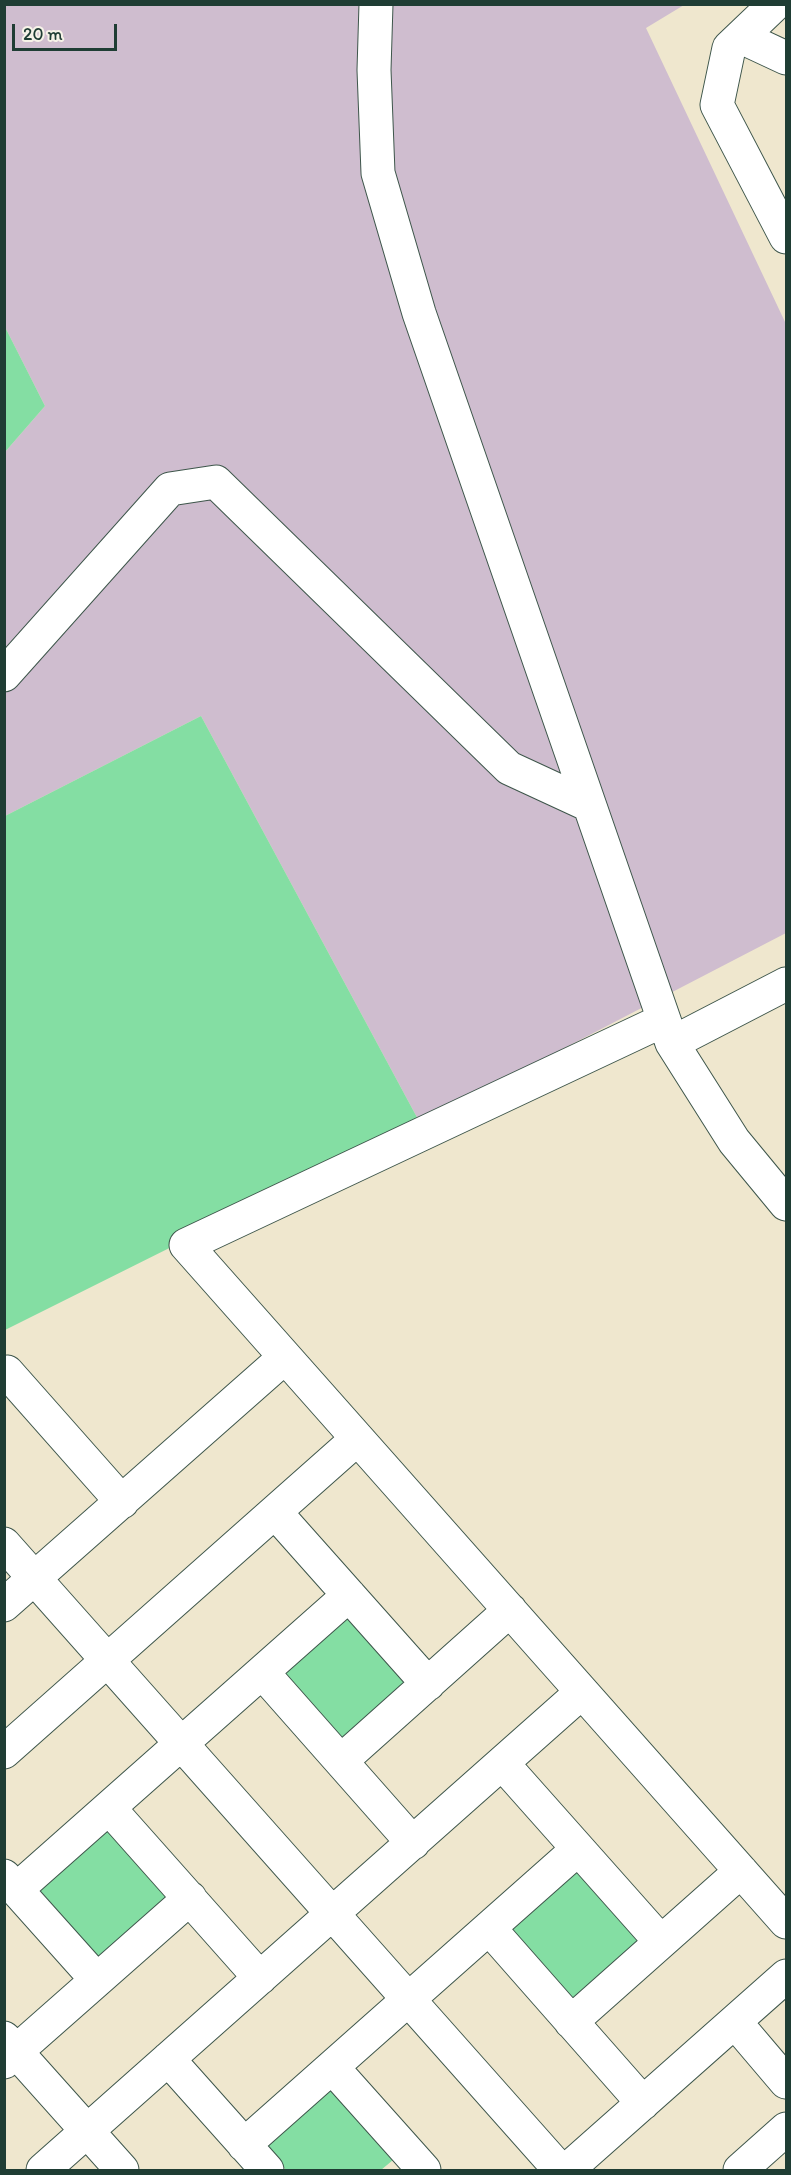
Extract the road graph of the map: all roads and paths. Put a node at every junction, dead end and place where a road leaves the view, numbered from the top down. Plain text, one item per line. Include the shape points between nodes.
1 (376, 4) edge
2 (775, 4) edge
3 (741, 37) junction
4 (786, 58) edge
5 (786, 237) edge
6 (4, 675) edge
7 (589, 805) junction
8 (786, 984) edge
9 (668, 1032) junction
10 (786, 1204) edge
11 (285, 1357) junction
12 (7, 1372) dead end
13 (357, 1439) junction
14 (122, 1502) junction
15 (275, 1512) junction
16 (4, 1544) edge
17 (35, 1578) junction
18 (349, 1595) junction
19 (4, 1605) edge
20 (510, 1610) junction
21 (108, 1660) junction
22 (262, 1672) junction
23 (428, 1684) junction
24 (582, 1692) junction
25 (181, 1743) junction
26 (4, 1752) edge
27 (341, 1761) junction
28 (502, 1763) junction
29 (109, 1808) junction
30 (413, 1843) junction
31 (578, 1849) junction
32 (741, 1871) junction
33 (11, 1882) edge
34 (189, 1898) junction
35 (332, 1914) junction
36 (786, 1922) edge
37 (489, 1928) junction
38 (661, 1942) junction
39 (786, 1976) edge
40 (260, 1978) junction
41 (97, 1980) junction
42 (408, 2000) junction
43 (571, 2022) junction
44 (735, 2022) junction
45 (8, 2051) edge
46 (168, 2059) junction
47 (332, 2067) junction
48 (786, 2082) edge
49 (643, 2103) junction
50 (786, 2129) edge
51 (87, 2131) junction
52 (244, 2145) junction
53 (414, 2167) edge
54 (43, 2170) edge
55 (122, 2170) edge
56 (267, 2170) edge
57 (560, 2170) edge
58 (567, 2170) edge
59 (740, 2170) edge

1 - 7 street via 378,173 423,324
2 - 3 street
3 - 4 street
3 - 5 street via 729,48 717,105
6 - 7 street via 170,489 216,482 508,768
7 - 9 street
8 - 9 street
9 - 10 street via 734,1141
9 - 11 street via 186,1245
11 - 13 street
11 - 14 street
12 - 14 street
13 - 15 street
13 - 20 street
14 - 17 street
15 - 18 street
15 - 21 street
16 - 17 street
17 - 19 street
17 - 21 street
18 - 22 street
18 - 23 street
20 - 23 street
20 - 24 street
21 - 25 street
21 - 26 street
22 - 25 street
22 - 27 street
23 - 27 street
24 - 28 street
24 - 32 street
25 - 29 street
25 - 35 street
27 - 30 street
28 - 30 street
28 - 31 street
29 - 33 street
29 - 34 street
30 - 35 street
31 - 37 street
31 - 38 street
32 - 36 street
32 - 38 street
33 - 41 street
34 - 40 street
34 - 41 street
35 - 40 street
35 - 42 street
37 - 42 street
37 - 43 street
38 - 43 street
39 - 44 street
40 - 46 street
41 - 45 street
42 - 47 street
42 - 57 street
43 - 49 street
44 - 48 street
44 - 49 street
45 - 51 street
46 - 51 street
46 - 52 street
47 - 52 street
47 - 53 street
49 - 58 street
50 - 59 street
51 - 54 street
51 - 55 street
52 - 56 street

